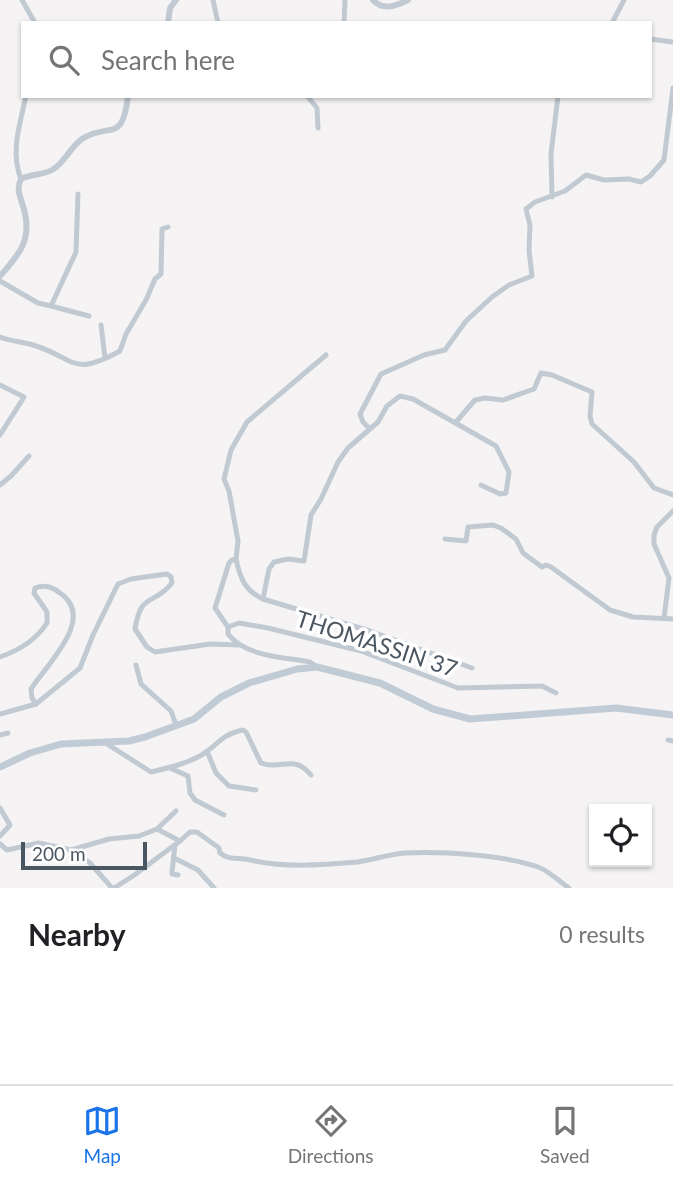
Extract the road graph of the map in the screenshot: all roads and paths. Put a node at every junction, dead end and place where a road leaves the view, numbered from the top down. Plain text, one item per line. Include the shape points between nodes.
1 (22, 0) edge
2 (176, 0) edge
3 (213, 0) edge
4 (345, 0) edge
5 (373, 0) edge
6 (408, 0) edge
7 (624, 0) edge
8 (34, 21) edge
9 (168, 21) edge
10 (218, 21) edge
11 (344, 21) edge
12 (613, 21) edge
13 (652, 38) edge
14 (673, 42) edge
15 (673, 88) edge
16 (26, 98) edge
17 (128, 98) edge
18 (309, 98) edge
19 (558, 98) edge
20 (318, 128) dead end
21 (21, 179) junction
22 (78, 194) dead end
23 (552, 197) junction
24 (168, 227) dead end
25 (0, 278) edge
26 (51, 306) junction
27 (89, 316) dead end
28 (101, 325) dead end
29 (0, 337) edge
30 (326, 355) dead end
31 (105, 359) junction
32 (0, 385) edge
33 (456, 422) junction
34 (369, 428) junction
35 (0, 435) edge
36 (29, 456) dead end
37 (0, 485) edge
38 (481, 485) dead end
39 (673, 495) edge
40 (673, 511) edge
41 (445, 539) dead end
42 (236, 559) junction
43 (673, 564) edge
44 (666, 567) junction
45 (262, 599) junction
46 (664, 618) junction
47 (673, 619) edge
48 (228, 626) junction
49 (239, 645) junction
50 (0, 656) edge
51 (136, 665) dead end
52 (317, 667) junction
53 (472, 668) dead end
54 (556, 692) dead end
55 (36, 704) junction
56 (0, 714) edge
57 (673, 715) edge
58 (176, 726) junction
59 (8, 733) dead end
60 (0, 735) edge
61 (101, 741) junction
62 (207, 751) junction
63 (0, 767) edge
64 (170, 768) junction
65 (311, 775) dead end
66 (256, 790) dead end
67 (0, 808) edge
68 (176, 811) dead end
69 (224, 815) dead end
70 (157, 829) junction
71 (0, 836) edge
72 (178, 843) junction
73 (0, 844) edge
74 (71, 850) junction
75 (174, 858) junction
76 (178, 875) dead end
77 (113, 888) edge
78 (214, 888) edge
79 (569, 888) edge

1 - 8 street
2 - 9 street
3 - 10 street
4 - 11 street
5 - 6 street via 385,7
7 - 12 street
13 - 14 street
15 - 23 street via 664,160 650,176 641,182 586,175
16 - 21 street via 16,142
17 - 21 street via 120,125 82,139 52,170
18 - 20 street via 317,108
19 - 23 street via 551,153
21 - 25 street via 18,190 26,216 23,247
22 - 26 street via 76,252
23 - 34 street via 526,209 532,276 492,297 466,321 445,350 381,374 360,414
24 - 31 street via 162,229 161,274 120,351
25 - 26 street via 38,303
26 - 27 street
28 - 31 street
29 - 31 street via 87,366
30 - 42 street via 247,422 231,450 224,479 238,541
32 - 35 street via 24,397
33 - 34 street via 400,396
33 - 38 street via 496,446 509,472 506,493
33 - 39 street via 475,400 503,400 534,389 541,373 561,379 592,392 592,424 634,462 653,488
34 - 45 street via 338,462 311,515 304,561 274,562
36 - 37 street
40 - 44 street via 654,536
41 - 46 street via 467,541 468,527 493,525 516,539 523,554 542,567 551,567 610,610 633,617
42 - 45 street via 241,580
42 - 48 street via 229,563 215,608
43 - 44 street
44 - 46 street
45 - 53 street
46 - 47 street
48 - 49 street via 228,634
48 - 54 street, THOMASSIN 37 via 239,623 268,628 361,651 458,688 541,686
49 - 52 street
49 - 55 street via 155,652 135,629 137,617 141,605 166,589 172,577 131,579 118,584 80,668
50 - 55 street via 33,640 47,623 47,612 35,588 47,586 74,607 75,624 32,689
51 - 58 street via 141,684 171,711
52 - 57 main road via 380,683 433,709 470,719 616,708
52 - 58 main road via 248,683
55 - 56 street
58 - 61 main road via 128,741
59 - 60 street
61 - 63 main road via 61,744
61 - 64 street via 151,772
62 - 64 street
62 - 65 street via 221,738 243,730 261,763 294,762
62 - 66 street via 216,773 229,786
64 - 69 street via 188,776 195,800
67 - 71 street via 10,825
68 - 70 street
70 - 72 street
70 - 74 street
72 - 75 street
72 - 77 street
72 - 79 street via 190,832 197,832 232,860 303,865 403,853 475,855 541,868
73 - 74 street via 7,850 39,843
74 - 77 street
75 - 76 street via 172,872
75 - 78 street via 198,870

